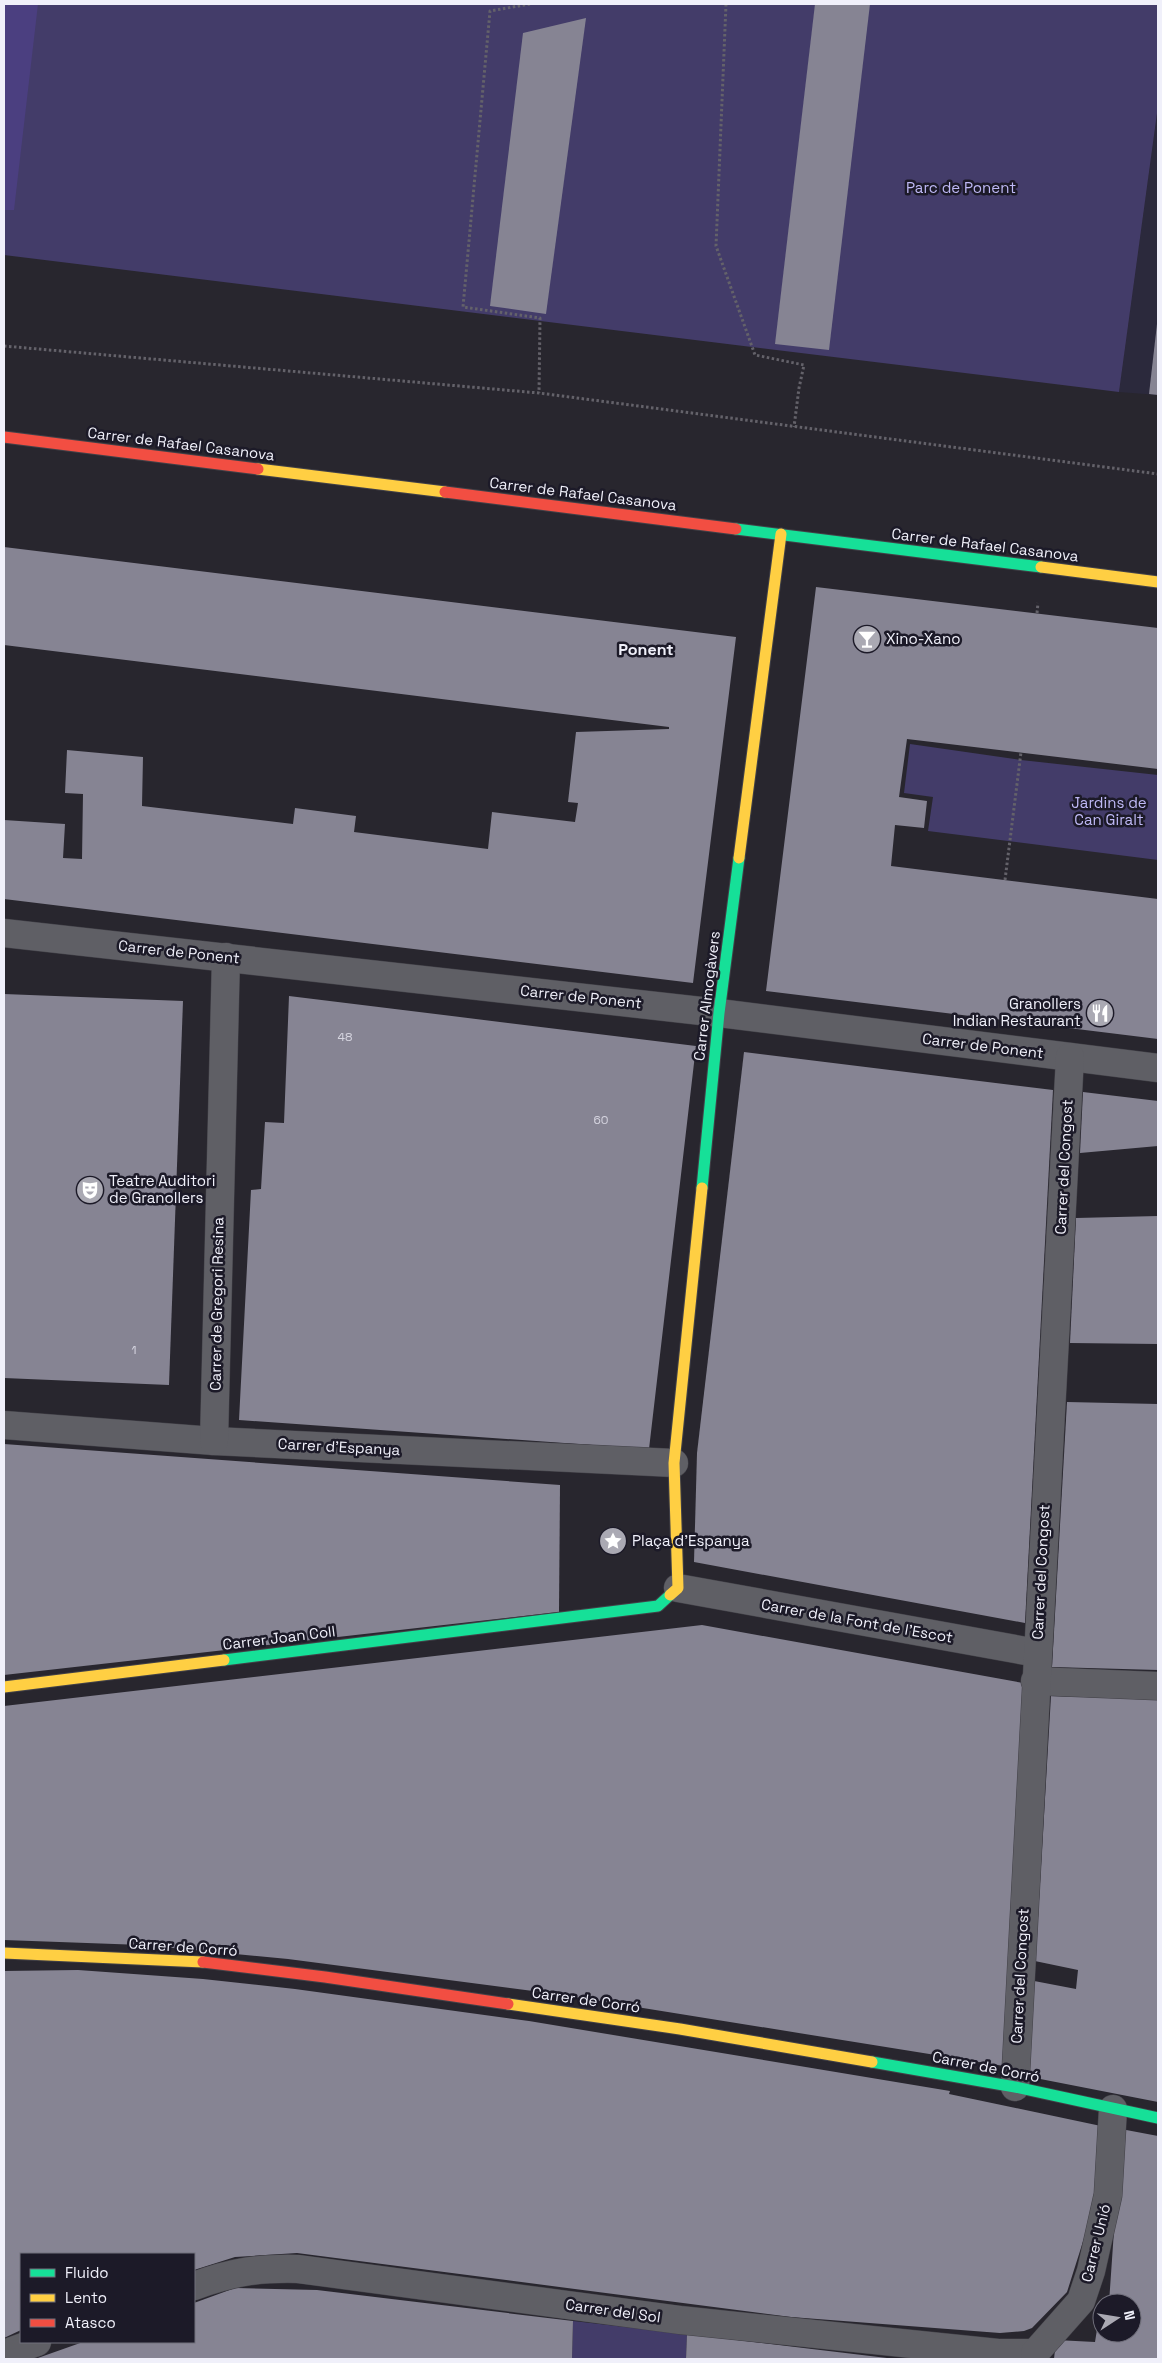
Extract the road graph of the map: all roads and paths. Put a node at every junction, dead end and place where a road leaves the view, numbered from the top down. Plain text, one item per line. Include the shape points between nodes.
1 (530, 4) edge
2 (726, 4) edge
3 (4, 346) edge
4 (539, 394) junction
5 (794, 427) junction
6 (4, 437) edge
7 (1158, 474) edge
8 (781, 534) junction
9 (1158, 582) edge
10 (1022, 752) dead end
11 (1005, 880) dead end
12 (4, 933) edge
13 (226, 957) junction
14 (719, 1013) junction
15 (1070, 1057) junction
16 (1158, 1068) edge
17 (4, 1425) edge
18 (214, 1441) junction
19 (674, 1463) junction
20 (678, 1588) junction
21 (1037, 1653) junction
22 (1035, 1682) junction
23 (1158, 1686) edge
24 (4, 1687) edge
25 (4, 1953) edge
26 (1015, 2087) junction
27 (1113, 2109) junction
28 (1158, 2118) edge
29 (195, 2286) edge
30 (34, 2343) edge
31 (4, 2354) edge
32 (1035, 2356) edge

1 - 4 path via 490,11 463,307 540,318
2 - 5 path via 716,246 754,355 804,365
3 - 4 path
4 - 5 path
5 - 7 path
6 - 8 street, Carrer de Rafael Casanova
8 - 9 street, Carrer de Rafael Casanova
8 - 14 street, Carrer Almogàvers
10 - 11 path
12 - 13 street, Carrer de Ponent
13 - 14 street, Carrer de Ponent
13 - 18 street, Carrer de Gregori Resina
14 - 15 street, Carrer de Ponent
14 - 19 street, Carrer Almogàvers
15 - 16 street, Carrer de Ponent
15 - 21 street, Carrer del Congost
17 - 18 street, Carrer d'Espanya
18 - 19 street, Carrer d'Espanya
19 - 20 street
20 - 21 street, Carrer de la Font de l'Escot
20 - 24 street, Carrer Joan Coll via 658,1606
21 - 22 street, Carrer del Congost
22 - 23 street
22 - 26 street, Carrer del Congost
25 - 26 street, Carrer de Corró via 194,1961 325,1977 680,2029
26 - 27 street, Carrer de Corró
27 - 28 street, Carrer de Corró
27 - 32 street, Carrer Unió via 1108,2195 1091,2271 1081,2301
29 - 32 street, Carrer del Sol via 227,2274 262,2268 298,2269 680,2320
30 - 31 street

